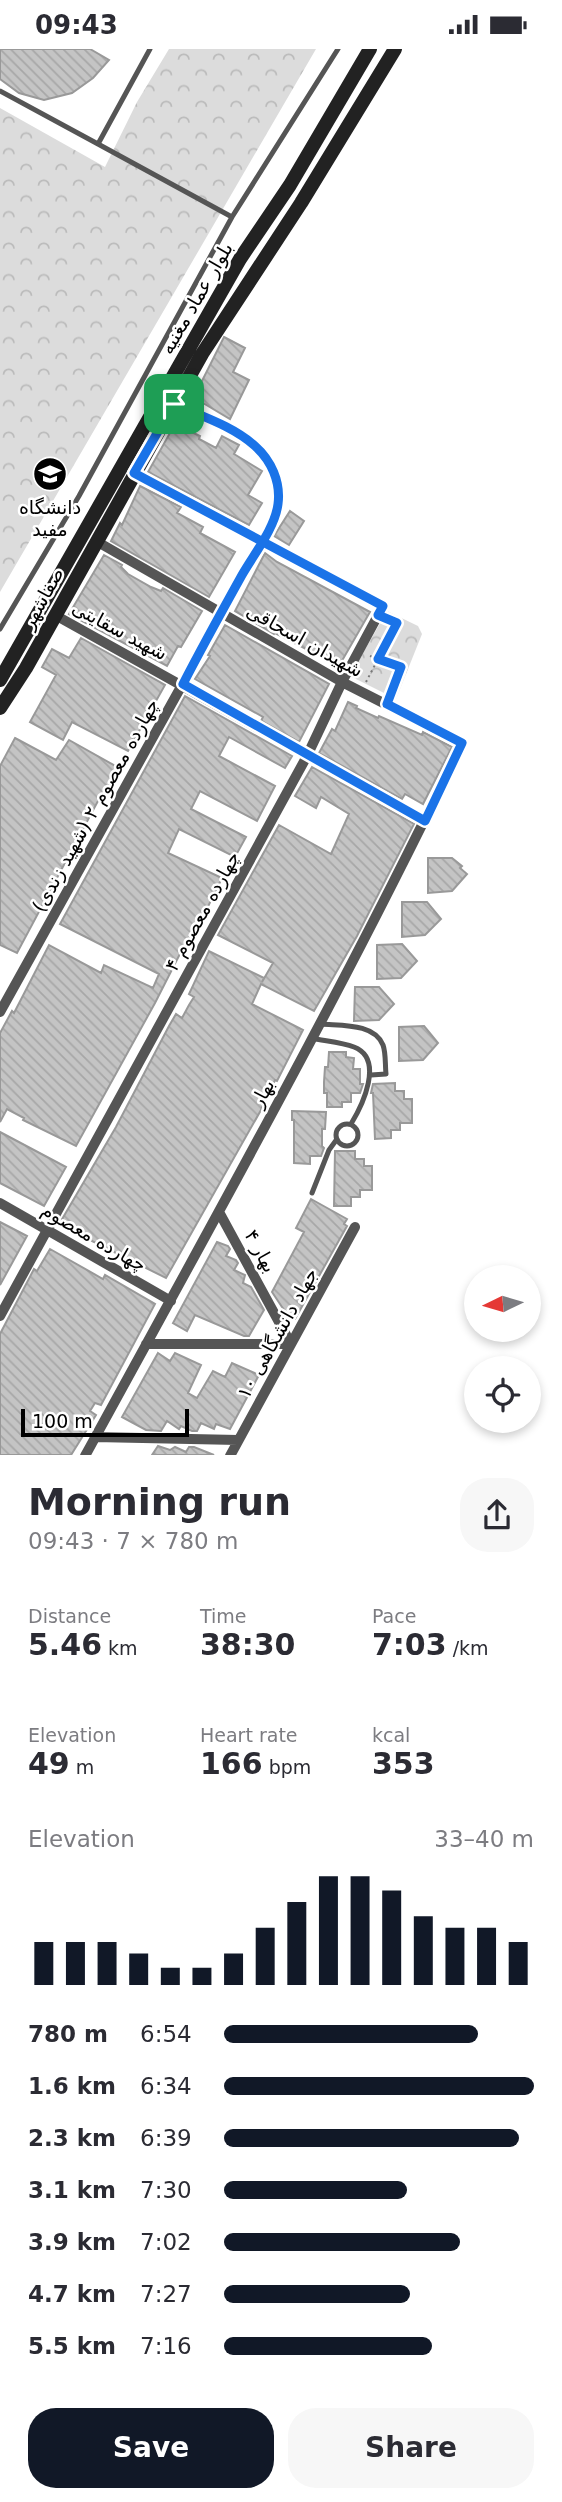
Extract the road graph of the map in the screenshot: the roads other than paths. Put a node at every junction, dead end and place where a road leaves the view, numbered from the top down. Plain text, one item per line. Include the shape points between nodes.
1 (150, 49) edge
2 (338, 49) edge
3 (370, 49) edge
4 (395, 49) edge
5 (0, 91) edge
6 (98, 144) junction
7 (232, 217) junction
8 (243, 288) joint
9 (174, 404) junction
10 (134, 473) junction
11 (96, 541) junction
12 (262, 541) junction
13 (221, 613) junction
14 (55, 615) junction
15 (0, 629) edge
16 (0, 680) edge
17 (342, 682) junction
18 (183, 684) junction
19 (0, 708) edge
20 (462, 743) joint
21 (307, 756) junction
22 (425, 821) junction
23 (0, 1013) edge
24 (318, 1024) junction
25 (311, 1038) junction
26 (371, 1075) junction
27 (351, 1124) junction
28 (337, 1139) junction
29 (312, 1193) dead end
30 (0, 1203) edge
31 (219, 1212) junction
32 (355, 1227) dead end
33 (47, 1230) junction
34 (171, 1301) junction
35 (0, 1316) edge
36 (146, 1344) junction
37 (291, 1344) junction
38 (96, 1437) junction
39 (238, 1440) junction
40 (85, 1455) edge
41 (230, 1455) edge

1 - 6 lane
2 - 7 lane
3 - 16 main road, بلوار عماد مغنیه via 290,185 240,259
4 - 8 main road, بلوار عماد مغنیه
5 - 6 lane
6 - 7 lane
7 - 15 lane via 92,473
8 - 9 main road, صفاشهر
9 - 10 main road, صفاشهر
9 - 12 street, چهارده معصوم ۲ (شهید زندی) via 236,432 270,464 279,502
10 - 11 main road, صفاشهر
10 - 12 street
11 - 13 street, شهیدان اسحاقی
11 - 14 main road, صفاشهر
12 - 13 street, چهارده معصوم ۲ (شهید زندی)
12 - 17 street, چهارده معصوم ۴ via 381,610
13 - 17 street, شهیدان اسحاقی
13 - 18 street, چهارده معصوم ۲ (شهید زندی)
14 - 18 street, شهید سقایتی
14 - 19 main road, صفاشهر
17 - 20 street, شهیدان اسحاقی
17 - 21 street, چهارده معصوم ۴
18 - 21 street, شهید سقایتی
18 - 23 street, چهارده معصوم ۲ (شهید زندی)
20 - 22 street, بهار
21 - 22 street, شهید سقایتی
21 - 33 street, چهارده معصوم ۴
22 - 24 street, بهار
24 - 25 street, بهار
24 - 26 lane via 376,1034 384,1046 386,1074
25 - 26 lane via 356,1047 366,1058
25 - 31 street, بهار
26 - 27 lane via 363,1104
27 - 28 lane via 342,1124
27 - 28 lane via 358,1138 352,1145
28 - 29 lane
30 - 33 street, چهارده معصوم
31 - 34 street, بهار
31 - 37 street, بهار ۴
32 - 37 street, جهاد دانشگاهی ۱۰
33 - 34 street, چهارده معصوم
33 - 35 street, چهارده معصوم ۴
34 - 36 street, بهار
36 - 37 street
36 - 38 street, بهار
37 - 39 street, جهاد دانشگاهی ۱۰
38 - 39 street
38 - 40 street, بهار
39 - 41 street, جهاد دانشگاهی ۱۰

